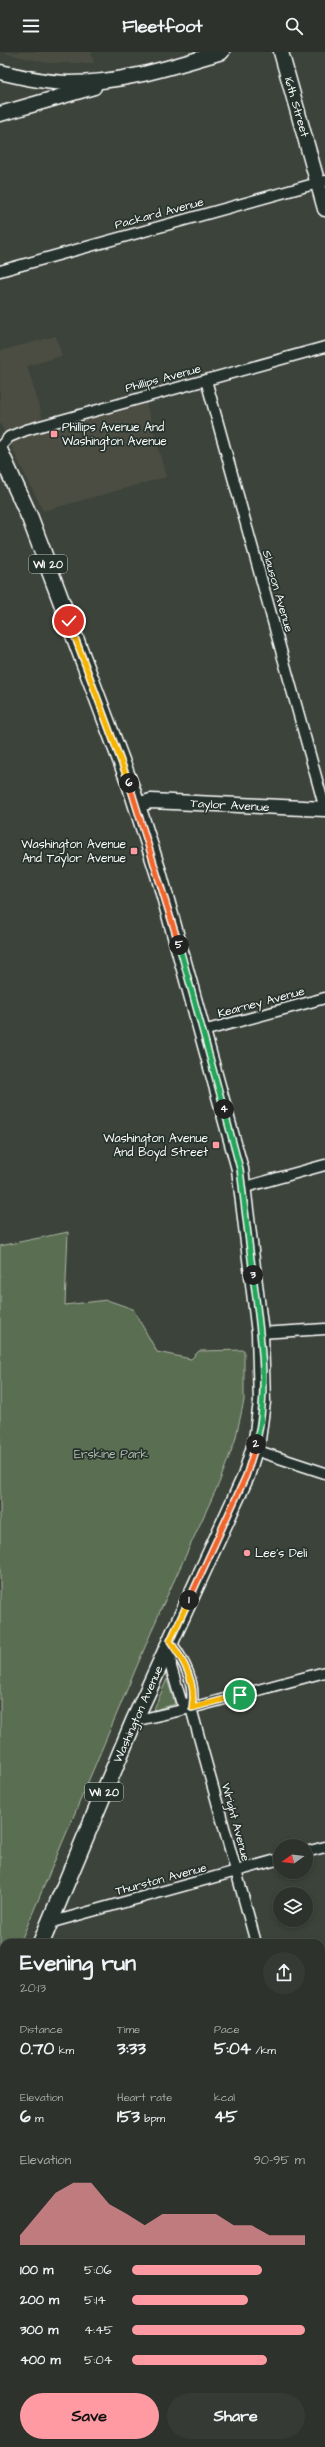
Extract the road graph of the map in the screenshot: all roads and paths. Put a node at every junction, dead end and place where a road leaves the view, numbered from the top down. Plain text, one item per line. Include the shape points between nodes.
1 (222, 52) edge
2 (281, 52) edge
3 (0, 72) edge
4 (110, 81) junction
5 (0, 114) edge
6 (321, 182) edge
7 (325, 209) edge
8 (0, 271) edge
9 (325, 347) edge
10 (206, 380) junction
11 (1, 454) edge
12 (136, 805) junction
13 (325, 809) edge
14 (325, 998) edge
15 (203, 1031) junction
16 (325, 1165) edge
17 (242, 1188) junction
18 (325, 1330) edge
19 (260, 1333) junction
20 (254, 1450) junction
21 (325, 1473) edge
22 (170, 1641) junction
23 (325, 1672) edge
24 (192, 1708) junction
25 (134, 1721) junction
26 (325, 1847) edge
27 (313, 1850) edge
28 (273, 1861) edge
29 (236, 1871) junction
30 (49, 1923) junction
31 (43, 1939) edge
32 (255, 1939) edge

1 - 4 street via 133,78
2 - 6 street, 16th Street
3 - 4 street via 68,83
4 - 5 street via 58,99
6 - 7 street, 16th Street
6 - 8 street, Packard Avenue
9 - 10 street, Phillips Avenue
10 - 11 street, Phillips Avenue via 26,430 10,437
10 - 13 street, Slauson Avenue
11 - 12 main road, Washington Avenue / WI 20 via 30,518
12 - 13 street, Taylor Avenue via 152,801
12 - 15 main road, Washington Avenue / WI 20 via 159,875
14 - 15 street, Kearney Avenue
15 - 17 main road, Washington Avenue / WI 20 via 240,1169
16 - 17 street
17 - 19 main road, Washington Avenue / WI 20
18 - 19 street
19 - 20 main road, Washington Avenue / WI 20 via 262,1402
20 - 21 street
20 - 22 main road, Washington Avenue / WI 20 via 246,1476
22 - 24 street, Wright Avenue via 185,1664 194,1696
22 - 24 street, Wright Avenue via 171,1667 181,1700
22 - 25 main road, Washington Avenue / WI 20
23 - 24 street
24 - 25 street
24 - 29 street, Wright Avenue
25 - 30 main road, Washington Avenue / WI 20
26 - 27 street
28 - 29 street, Thurston Avenue
29 - 30 street, Thurston Avenue
29 - 32 street, Wright Avenue
30 - 31 main road, Washington Avenue / WI 20

